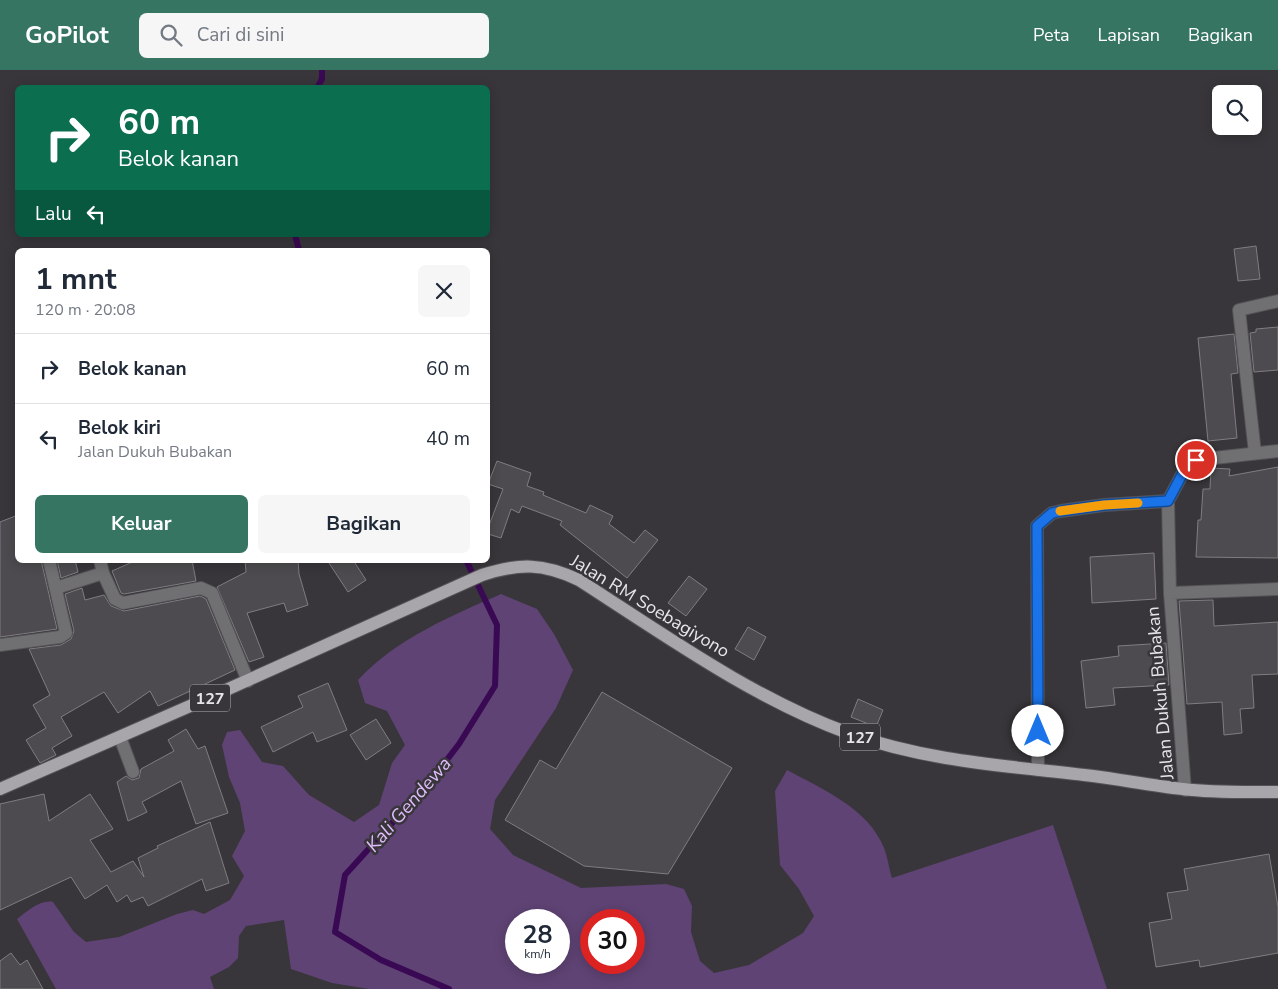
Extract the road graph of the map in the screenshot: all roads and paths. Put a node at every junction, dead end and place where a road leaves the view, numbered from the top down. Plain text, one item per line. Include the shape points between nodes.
1 (1278, 300) edge
2 (1278, 451) edge
3 (1255, 453) junction
4 (1168, 501) junction
5 (50, 563) edge
6 (101, 563) edge
7 (103, 573) junction
8 (56, 588) junction
9 (1278, 589) edge
10 (1170, 593) junction
11 (0, 645) edge
12 (248, 681) junction
13 (120, 737) junction
14 (1038, 770) junction
15 (133, 772) dead end
16 (0, 789) edge
17 (1185, 790) junction
18 (1278, 792) edge

1 - 3 street via 1239,310
2 - 3 street, Jalan Dukuh Bubakan
3 - 4 street, Jalan Dukuh Bubakan via 1196,460 1184,471
4 - 10 street, Jalan Dukuh Bubakan
4 - 14 street via 1061,511 1052,513 1037,526
5 - 8 street
6 - 7 street
7 - 8 street
7 - 12 street via 115,599 124,602 201,588 208,590
8 - 11 street via 67,630 65,635
9 - 10 street, Jalan Dukuh Bubakan
10 - 17 street, Jalan Dukuh Bubakan
12 - 13 main road, Jalan RM Soebagiyono / 127
12 - 14 main road, Jalan RM Soebagiyono / 127 via 482,575 502,569 538,566 579,580 690,652 774,699 838,729 890,748 979,765
13 - 15 street
13 - 16 main road, Jalan RM Soebagiyono / 127
14 - 17 main road, Jalan RM Soebagiyono / 127
17 - 18 main road, Jalan RM Soebagiyono / 127

